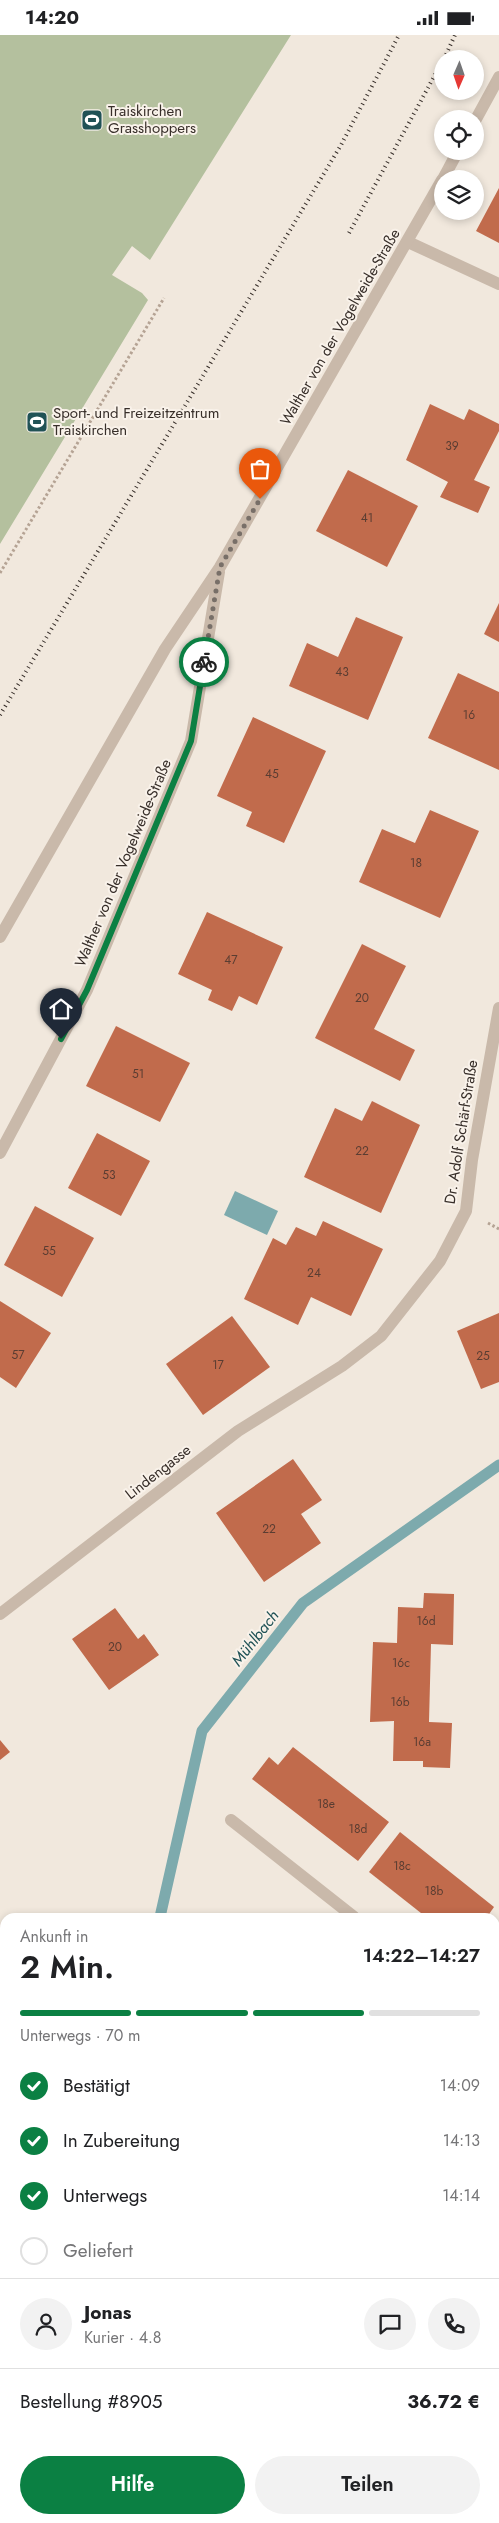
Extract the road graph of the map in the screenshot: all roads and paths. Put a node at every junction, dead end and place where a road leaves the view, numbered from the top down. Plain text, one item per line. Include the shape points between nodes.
1 (499, 77) edge
2 (481, 110) edge
3 (434, 195) edge
4 (408, 242) junction
5 (499, 284) edge
6 (164, 298) dead end
7 (220, 567) junction
8 (0, 573) edge
9 (0, 937) edge
10 (499, 1008) edge
11 (0, 1153) edge
12 (342, 1366) joint
13 (0, 1615) edge
14 (231, 1819) dead end
15 (349, 1913) edge

1 - 2 street
3 - 4 street, Walther von der Vogelweide-Straße
4 - 5 street
4 - 7 street, Walther von der Vogelweide-Straße
6 - 8 path
7 - 9 street, Walther von der Vogelweide-Straße via 165,649
7 - 11 street, Walther von der Vogelweide-Straße via 191,741 87,990
10 - 12 street, Dr. Adolf Schärf-Straße via 466,1211 440,1261 381,1336
12 - 13 street, Lindengasse via 238,1431
14 - 15 street

